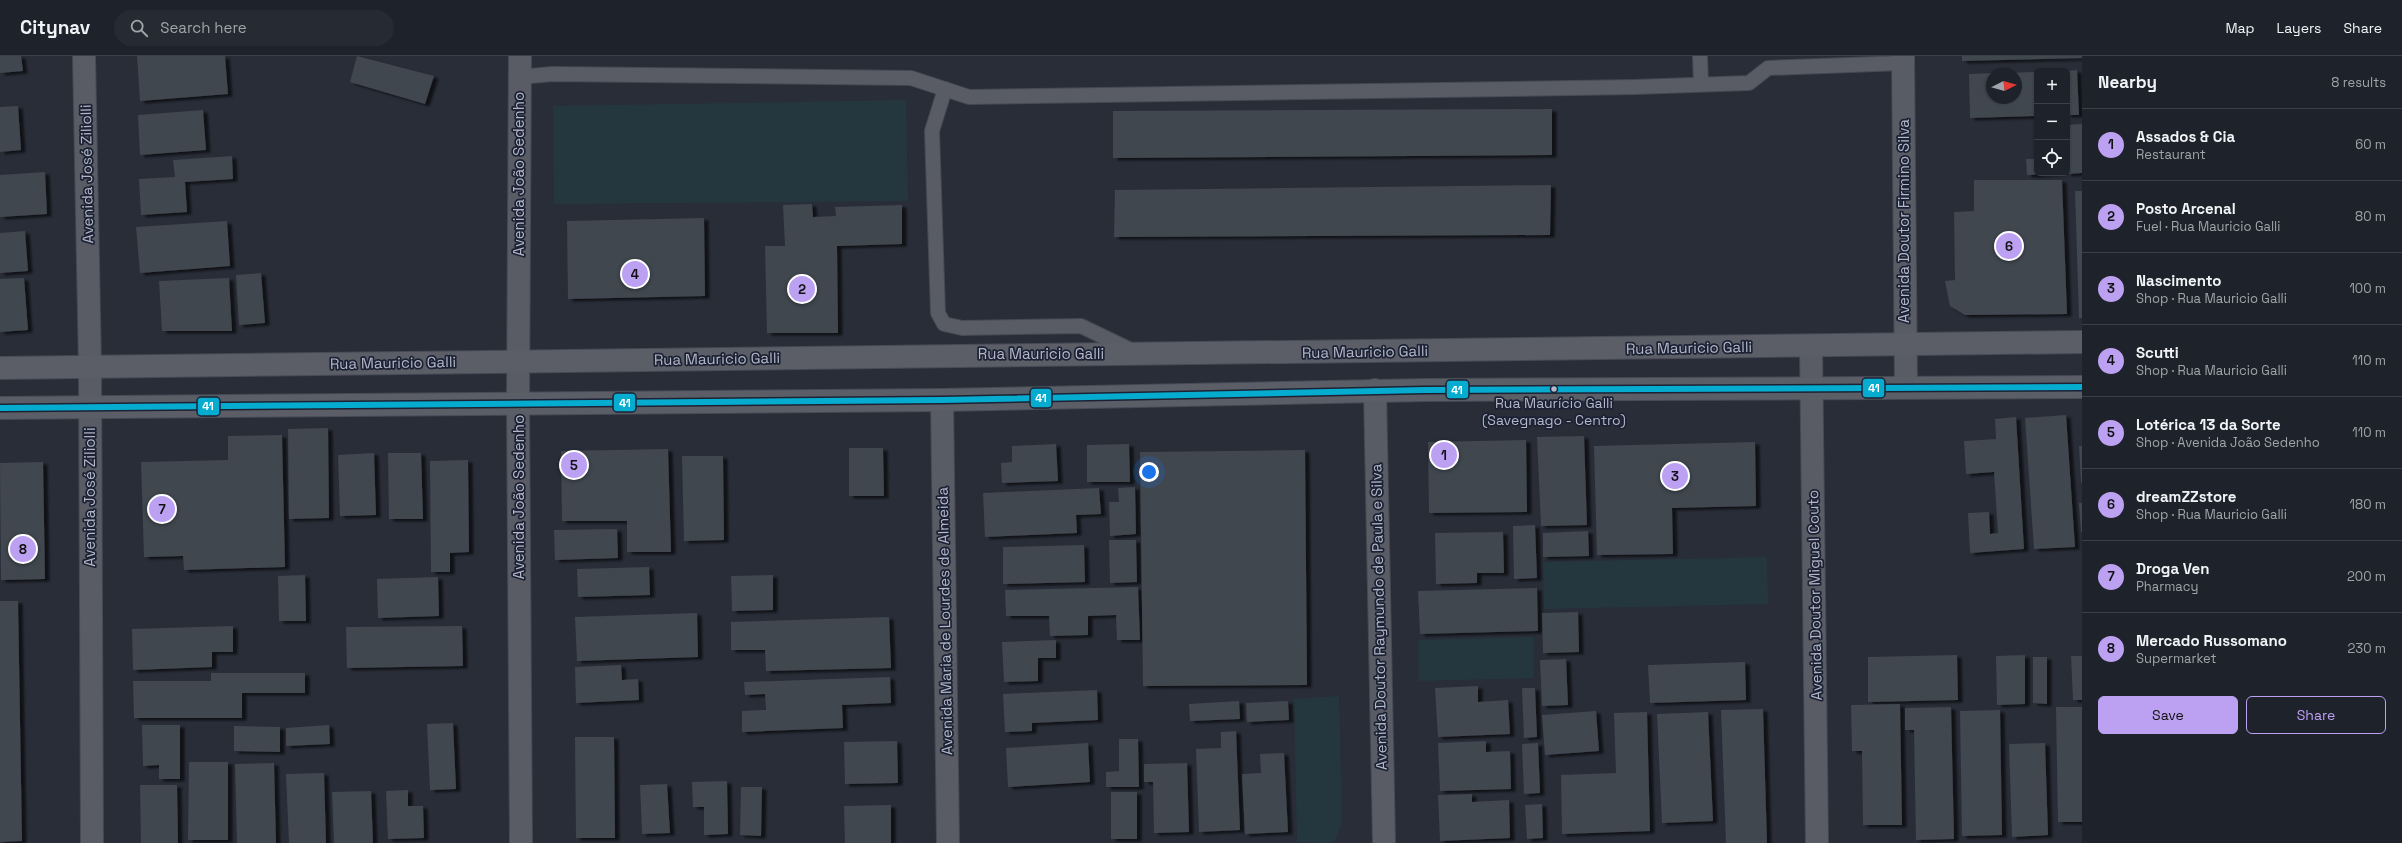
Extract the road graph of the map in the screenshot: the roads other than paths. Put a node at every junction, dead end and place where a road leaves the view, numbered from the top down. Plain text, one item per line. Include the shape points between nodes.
1 (84, 56) edge
2 (1700, 56) edge
3 (1903, 59) edge
4 (520, 67) edge
5 (1701, 84) junction
6 (945, 89) junction
7 (2082, 342) edge
8 (1904, 345) junction
9 (1811, 347) junction
10 (1138, 354) junction
11 (519, 362) junction
12 (90, 367) junction
13 (0, 368) edge
14 (1812, 387) junction
15 (1906, 387) junction
16 (2082, 387) edge
17 (1375, 390) junction
18 (942, 400) junction
19 (518, 404) junction
20 (0, 408) edge
21 (90, 408) junction
22 (92, 843) edge
23 (522, 843) edge
24 (948, 843) edge
25 (1384, 843) edge
26 (1818, 843) edge

1 - 12 street, Avenida José Ziliolli
2 - 5 lane
3 - 5 lane via 1768,68 1749,82
3 - 8 street, Avenida Doutor Firmino Silva
4 - 6 lane via 552,74 911,78
4 - 11 street, Avenida João Sedenho
5 - 6 lane via 1320,93 968,97
6 - 10 lane via 932,131 938,313 944,324 962,328 1081,326
7 - 8 main road, Rua Mauricio Galli
8 - 9 main road, Rua Mauricio Galli
8 - 15 street, Avenida Doutor Firmino Silva
9 - 10 main road, Rua Mauricio Galli
9 - 14 street, Avenida Doutor Miguel Couto
10 - 11 main road, Rua Mauricio Galli
11 - 12 main road, Rua Mauricio Galli
11 - 19 street, Avenida João Sedenho
12 - 13 main road, Rua Mauricio Galli
12 - 21 street, Avenida José Ziliolli
14 - 15 main road
14 - 17 main road
14 - 26 street, Avenida Doutor Miguel Couto
15 - 16 main road
17 - 18 main road
17 - 25 street, Avenida Doutor Raymundo de Paula e Silva
18 - 19 main road
18 - 24 street, Avenida Maria de Lourdes de Almeida
19 - 21 main road
19 - 23 street, Avenida João Sedenho
20 - 21 main road
21 - 22 street, Avenida José Ziliolli

